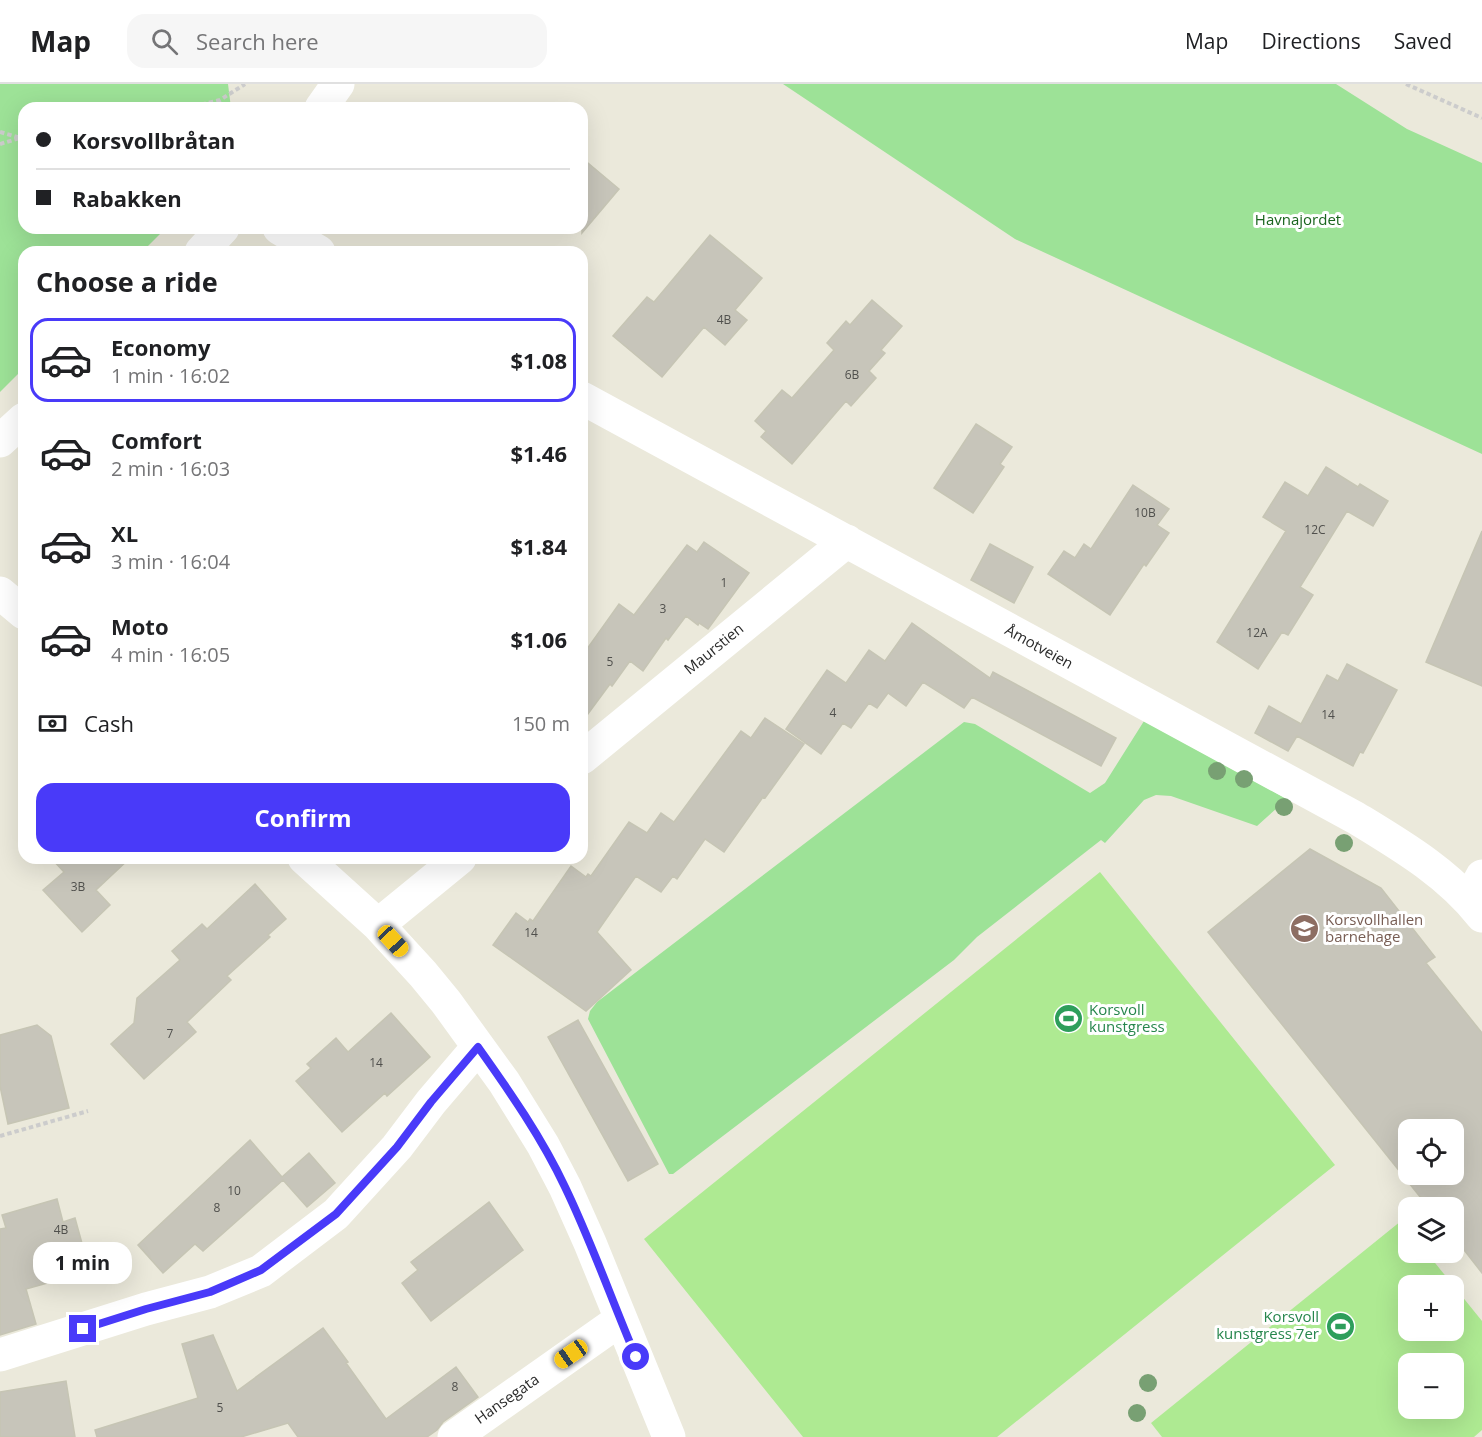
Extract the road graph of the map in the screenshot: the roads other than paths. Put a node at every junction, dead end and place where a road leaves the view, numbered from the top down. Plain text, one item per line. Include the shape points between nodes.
1 (338, 84) edge
2 (325, 102) edge
3 (218, 234) edge
4 (289, 234) edge
5 (206, 246) edge
6 (309, 246) edge
7 (588, 401) edge
8 (18, 424) edge
9 (0, 441) edge
10 (847, 541) junction
11 (0, 593) edge
12 (18, 608) edge
13 (588, 753) edge
14 (311, 864) edge
15 (453, 864) edge
16 (1478, 897) edge
17 (378, 925) junction
18 (478, 1047) junction
19 (620, 1320) junction
20 (0, 1354) edge
21 (454, 1437) edge
22 (669, 1437) edge

1 - 2 street
3 - 5 street
4 - 6 street
7 - 10 street, Åmotveien
8 - 9 street
10 - 13 street, Maurstien
10 - 16 street, Åmotveien via 1356,818
11 - 12 street
14 - 17 street
15 - 17 street
17 - 18 street via 423,974
18 - 19 street via 504,1082 565,1187
18 - 20 street via 397,1147 336,1214 261,1270 210,1292
19 - 21 street, Hansegata
19 - 22 street

